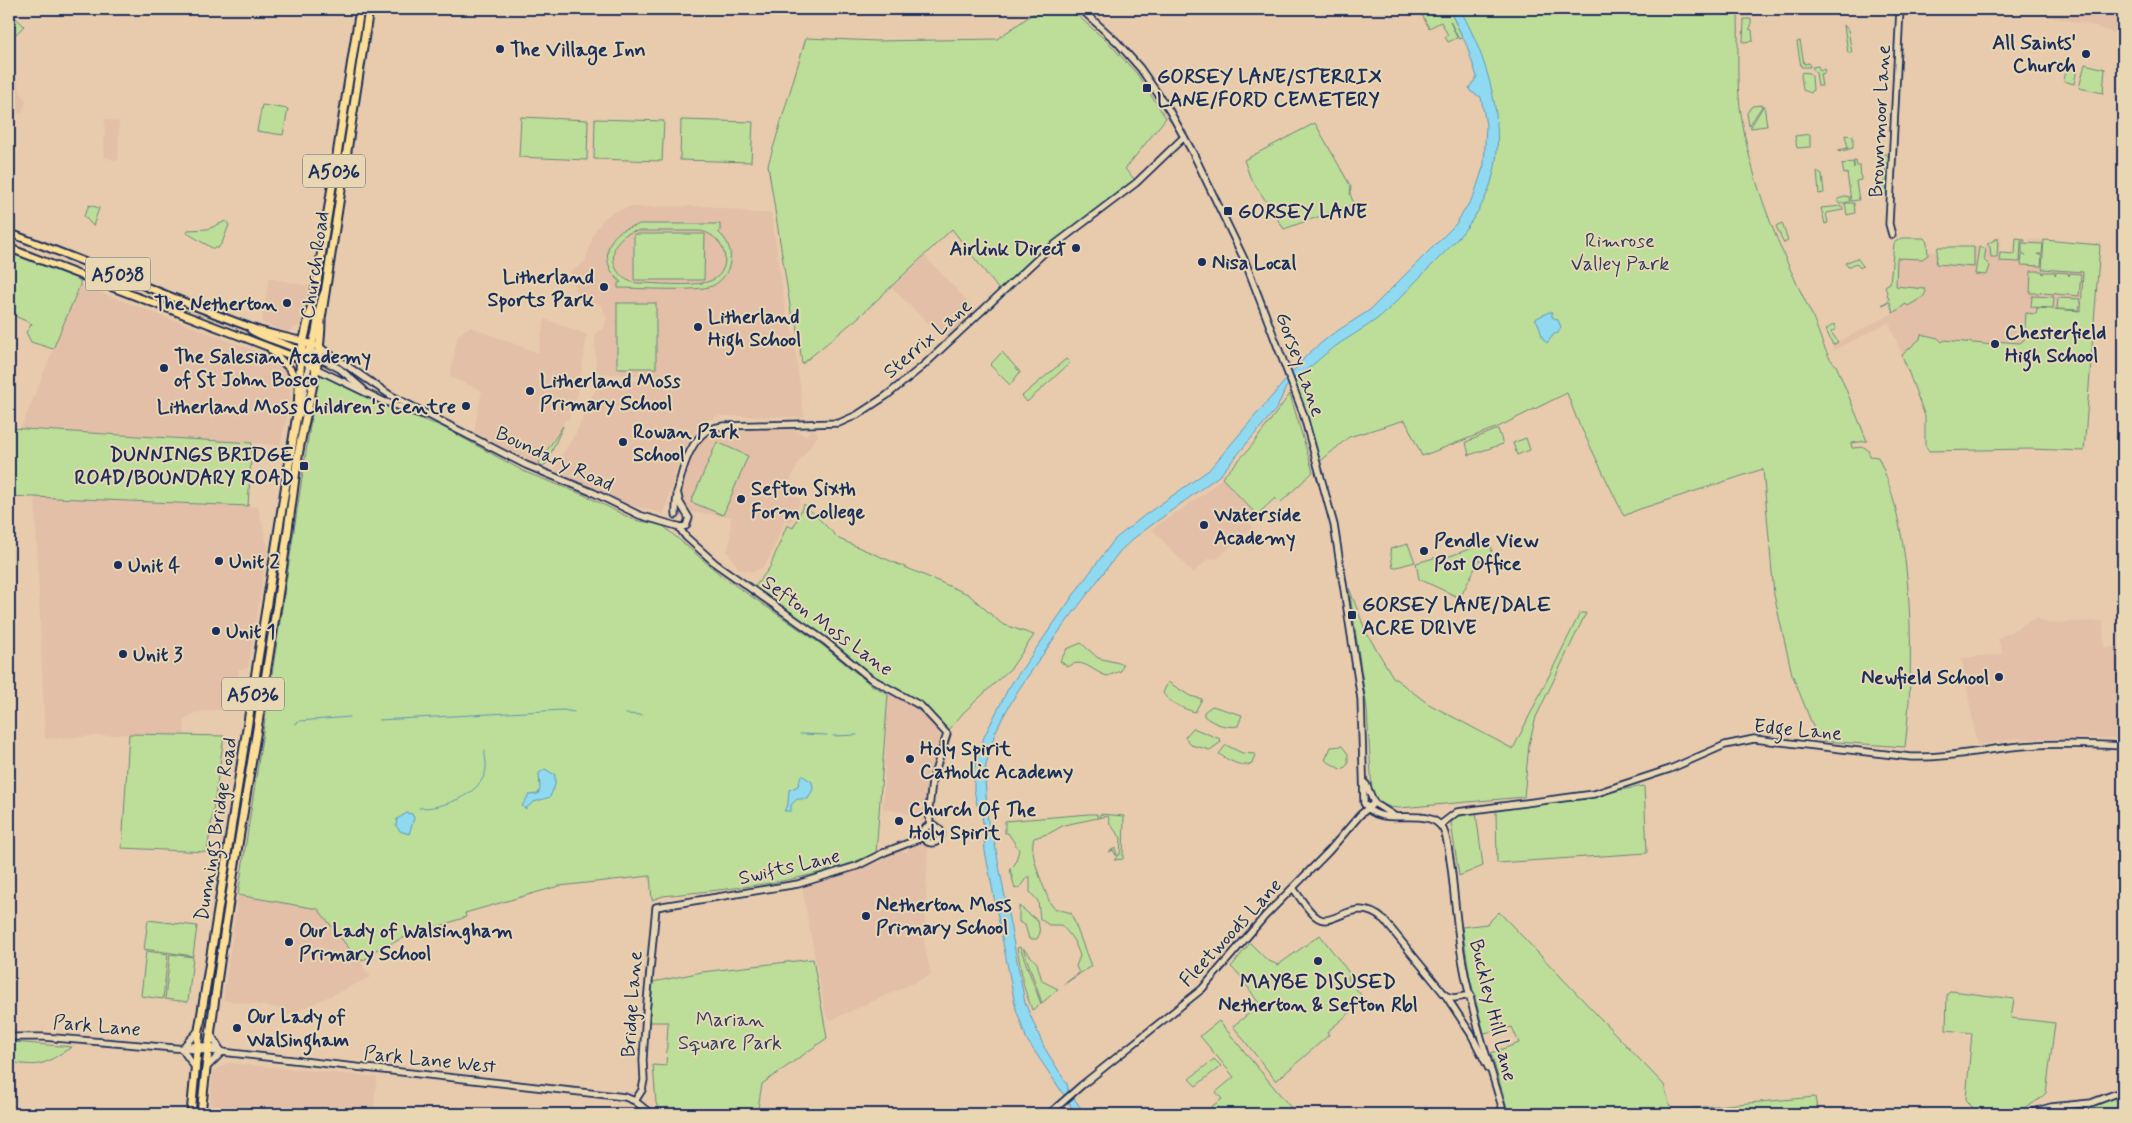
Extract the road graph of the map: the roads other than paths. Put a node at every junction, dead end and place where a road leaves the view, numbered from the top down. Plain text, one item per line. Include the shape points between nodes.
1 (360, 9) edge
2 (370, 9) edge
3 (1081, 9) edge
4 (1900, 9) edge
5 (1184, 137) junction
6 (9, 234) edge
7 (1892, 235) dead end
8 (9, 248) edge
9 (326, 289) junction
10 (242, 324) junction
11 (267, 347) junction
12 (304, 350) junction
13 (316, 361) junction
14 (299, 386) junction
15 (370, 395) junction
16 (438, 419) junction
17 (293, 435) junction
18 (677, 492) junction
19 (686, 514) junction
20 (676, 516) junction
21 (660, 520) junction
22 (687, 525) junction
23 (677, 526) junction
24 (691, 540) junction
25 (261, 700) junction
26 (253, 718) dead end
27 (2123, 746) edge
28 (1364, 780) junction
29 (1374, 803) junction
30 (1367, 808) junction
31 (1396, 816) junction
32 (930, 825) junction
33 (1440, 825) junction
34 (924, 837) junction
35 (1293, 888) junction
36 (656, 907) joint
37 (1471, 994) junction
38 (1446, 996) junction
39 (199, 1030) junction
40 (210, 1033) junction
41 (9, 1037) edge
42 (182, 1049) junction
43 (203, 1050) junction
44 (222, 1052) junction
45 (206, 1068) junction
46 (196, 1069) junction
47 (1492, 1075) junction
48 (2123, 1091) edge
49 (635, 1101) junction
50 (191, 1114) edge
51 (202, 1114) edge
52 (651, 1114) edge
53 (1049, 1114) edge
54 (1504, 1114) edge
55 (2027, 1114) edge

1 - 12 highway, Church Road / A5036 via 352,40
2 - 9 highway, Church Road / A5036
3 - 5 street, Gorsey Lane via 1140,68
4 - 7 street, Brownmoor Lane via 1889,224
5 - 18 street, Sterrix Lane via 1136,183 1045,252 954,339 886,396 858,415 839,423 712,428 704,432 692,451
5 - 28 street, Gorsey Lane via 1245,261 1305,420 1334,525 1361,699
6 - 10 main road, A5038
8 - 11 main road, A5038
9 - 12 main road
9 - 13 highway, Church Road / A5036
10 - 12 main road, A5038
10 - 12 main road via 259,335
11 - 12 main road, A5038
11 - 14 main road via 286,364
12 - 13 main road
12 - 13 main road
12 - 14 highway, Dunnings Bridge Road / A5036
13 - 15 street, Boundary Road
13 - 15 street via 340,369
13 - 16 street, Boundary Road via 332,355 390,395
13 - 17 street
13 - 25 highway, Dunnings Bridge Road / A5036 via 296,466
14 - 17 highway, Dunnings Bridge Road / A5036
15 - 16 street, Boundary Road
16 - 21 street, Boundary Road via 526,465 639,515
17 - 39 highway, Dunnings Bridge Road / A5036
18 - 19 street
18 - 20 street, Sterrix Lane
19 - 20 street via 682,512
19 - 22 street via 689,518
20 - 21 street
20 - 23 street
21 - 23 street, Boundary Road
22 - 23 street
22 - 24 street
23 - 24 street, Sefton Moss Lane
24 - 32 street, Sefton Moss Lane via 716,564 825,641 870,678 921,706 947,734 932,781
25 - 26 highway via 256,705
25 - 40 highway, Dunnings Bridge Road / A5036
27 - 33 street, Edge Lane via 2011,747 1936,758 1754,739 1725,745 1670,769 1594,794 1457,812
28 - 29 street, Gorsey Lane
28 - 30 street, Gorsey Lane
29 - 30 street, Fleetwoods Lane
29 - 31 street
30 - 31 street via 1380,815
30 - 35 street, Fleetwoods Lane
31 - 33 street via 1425,818
32 - 34 street via 924,829
32 - 34 street via 939,829 940,837 931,842
33 - 37 street, Buckley Hill Lane via 1448,847 1462,956
34 - 36 street, Swifts Lane via 858,866 798,884
35 - 38 street via 1319,918 1327,920 1351,910 1378,914
35 - 53 street, Fleetwoods Lane via 1199,992
36 - 49 street, Bridge Lane via 646,1013 644,1080
37 - 38 street via 1454,998
37 - 47 street, Buckley Hill Lane
38 - 47 street
39 - 42 street
39 - 43 highway, Dunnings Bridge Road / A5036
40 - 43 highway via 203,1041
40 - 44 street
41 - 42 street, Park Lane
42 - 43 street, Park Lane
42 - 46 street
43 - 44 street, Park Lane West
43 - 45 highway, Dunnings Bridge Road / A5036
43 - 46 highway, Dunnings Bridge Road / A5036
44 - 45 street
44 - 49 street, Park Lane West via 575,1091
45 - 51 highway, Dunnings Bridge Road / A5036
46 - 50 highway, Dunnings Bridge Road / A5036
47 - 54 street, Buckley Hill Lane
48 - 55 street via 2091,1103 2051,1107
49 - 52 street

